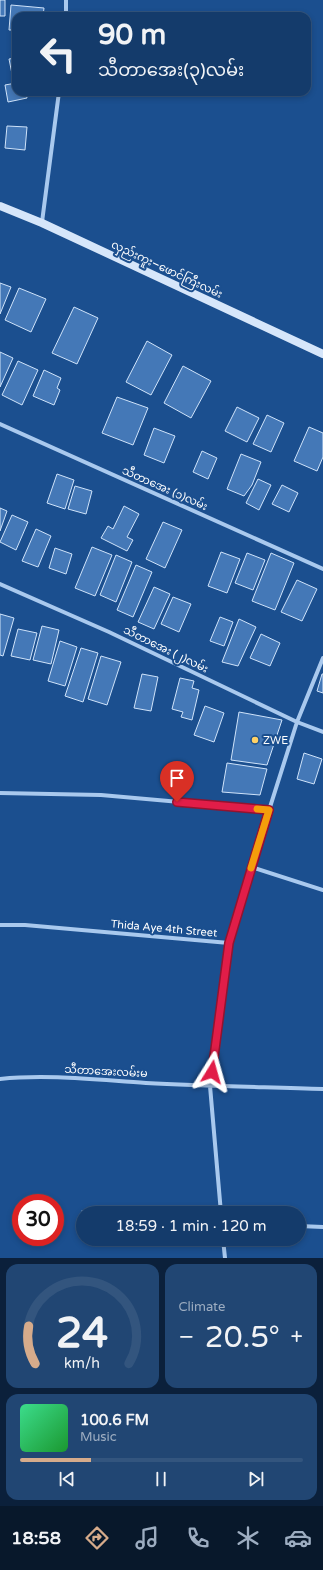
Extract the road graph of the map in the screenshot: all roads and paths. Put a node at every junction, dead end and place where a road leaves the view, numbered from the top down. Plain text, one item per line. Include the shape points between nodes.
1 (66, 0) edge
2 (66, 12) edge
3 (58, 96) edge
4 (0, 206) edge
5 (42, 224) junction
6 (323, 354) edge
7 (0, 424) edge
8 (323, 569) edge
9 (0, 584) edge
10 (323, 658) edge
11 (297, 722) junction
12 (323, 732) edge
13 (0, 792) edge
14 (269, 810) junction
15 (251, 867) junction
16 (323, 890) edge
17 (0, 925) edge
18 (229, 943) junction
19 (0, 1079) edge
20 (210, 1086) junction
21 (323, 1089) edge
22 (220, 1206) edge
23 (306, 1226) edge
24 (323, 1227) edge
25 (224, 1246) edge
26 (225, 1258) edge

1 - 2 street
3 - 5 street
4 - 5 main road, လှည်းကူး−ဖောင်ကြီးလမ်း
5 - 6 main road, လှည်းကူး−ဖောင်ကြီးလမ်း
7 - 8 street, သီတာအေး (၁)လမ်း
9 - 11 street, သီတာအေး (၂)လမ်း via 109,632
10 - 11 street
11 - 12 street, သီတာအေး (၂)လမ်း
11 - 14 street
13 - 14 street via 101,795
14 - 15 street
15 - 16 street
15 - 18 street
17 - 18 street, Thida Aye 4th Street
18 - 20 street
19 - 20 street, သီတာအေးလမ်းမ via 61,1078
20 - 21 street, သီတာအေးလမ်းမ
20 - 22 street
23 - 24 street
25 - 26 street

